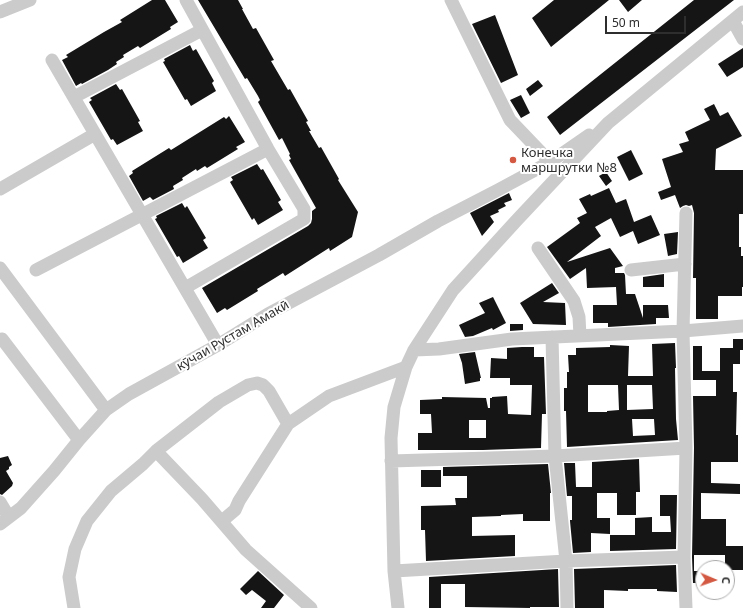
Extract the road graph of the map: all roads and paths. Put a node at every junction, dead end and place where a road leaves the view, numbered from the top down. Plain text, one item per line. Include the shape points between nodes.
1 (30, 0) edge
2 (186, 0) edge
3 (451, 0) edge
4 (0, 12) edge
5 (743, 12) edge
6 (733, 21) junction
7 (202, 30) junction
8 (743, 39) edge
9 (52, 60) dead end
10 (74, 97) junction
11 (608, 123) junction
12 (95, 134) junction
13 (268, 149) junction
14 (550, 162) junction
15 (561, 173) junction
16 (0, 189) edge
17 (686, 213) dead end
18 (142, 215) junction
19 (538, 248) dead end
20 (685, 264) junction
21 (0, 268) edge
22 (36, 270) dead end
23 (631, 270) dead end
24 (185, 288) junction
25 (743, 326) edge
26 (683, 331) junction
27 (580, 336) junction
28 (552, 337) junction
29 (2, 339) dead end
30 (218, 345) junction
31 (414, 350) junction
32 (406, 367) junction
33 (106, 410) junction
34 (288, 424) junction
35 (79, 440) junction
36 (686, 448) junction
37 (156, 451) junction
38 (555, 456) junction
39 (391, 461) junction
40 (0, 502) edge
41 (5, 520) edge
42 (222, 521) junction
43 (684, 557) junction
44 (566, 561) junction
45 (394, 571) junction
46 (74, 608) edge
47 (310, 608) edge
48 (398, 608) edge
49 (567, 608) edge
50 (686, 608) edge

1 - 4 street
2 - 7 street
3 - 14 street via 510,120
5 - 6 street
6 - 8 street
6 - 11 street
7 - 10 street
7 - 13 street
9 - 10 street
10 - 12 street
11 - 14 street, кӯчаи Рустам Амакӣ
11 - 15 street
12 - 16 street
12 - 18 street
13 - 18 street
13 - 24 street via 304,209 304,219
14 - 15 street
14 - 30 street, кӯчаи Рустам Амакӣ via 268,314
15 - 31 street via 454,290
17 - 20 street
18 - 22 street
18 - 24 street
19 - 27 street via 574,301 580,322
20 - 23 street
20 - 26 street
21 - 33 street
24 - 30 street
25 - 26 street
26 - 27 street
26 - 36 street
27 - 28 street
28 - 31 street
28 - 38 street
29 - 35 street
30 - 33 street, кӯчаи Рустам Амакӣ via 129,394
31 - 32 street
32 - 34 street via 329,396
32 - 39 street via 394,407 390,438
33 - 35 street, кӯчаи Рустам Амакӣ
34 - 37 street via 269,390 263,385 248,385 219,402
34 - 42 street via 234,510
35 - 41 street, кӯчаи Рустам Амакӣ via 21,508
36 - 38 street
36 - 43 street
37 - 42 street
37 - 46 street via 111,491 86,521 75,549 70,577
38 - 39 street
38 - 44 street
39 - 45 street
40 - 41 street
42 - 47 street via 246,550
43 - 44 street
43 - 50 street
44 - 45 street
44 - 49 street
45 - 48 street

